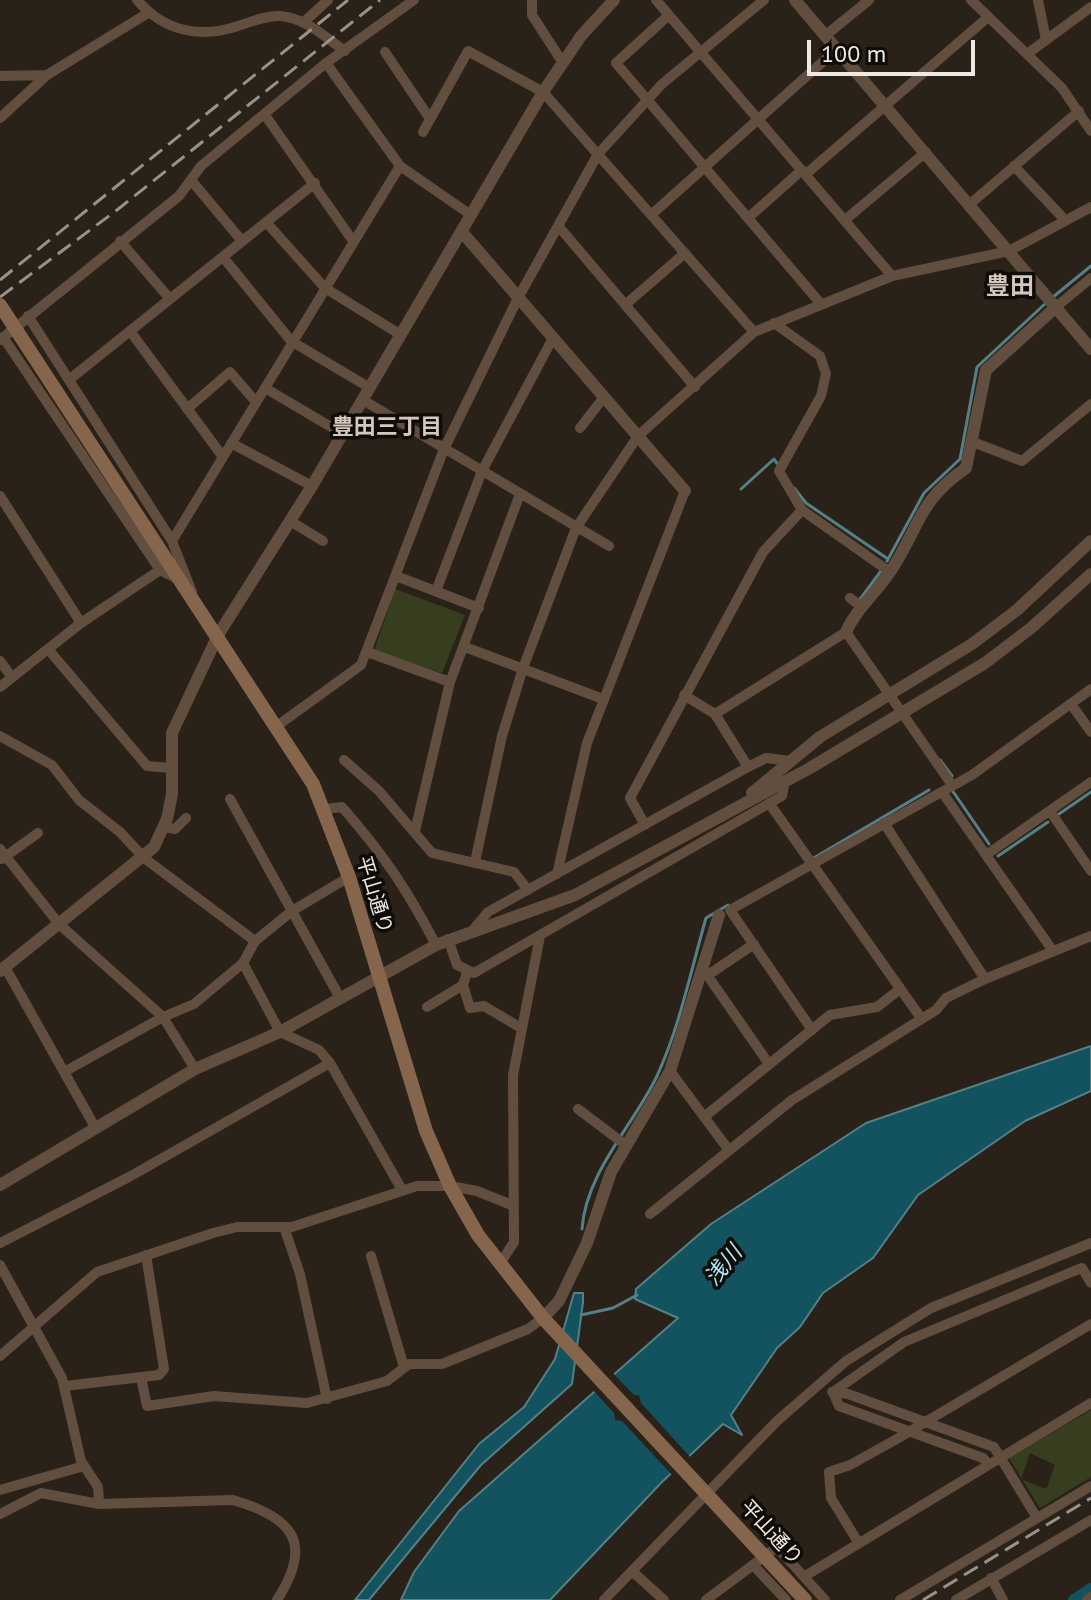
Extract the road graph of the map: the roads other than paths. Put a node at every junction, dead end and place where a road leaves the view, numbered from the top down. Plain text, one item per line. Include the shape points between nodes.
1 (137, 0) edge
2 (328, 0) edge
3 (414, 0) edge
4 (532, 0) edge
5 (614, 0) edge
6 (656, 0) edge
7 (764, 0) edge
8 (795, 0) edge
9 (869, 0) edge
10 (971, 0) edge
11 (1038, 0) edge
12 (1091, 7) edge
13 (148, 13) junction
14 (669, 15) junction
15 (987, 18) junction
16 (304, 22) junction
17 (826, 35) junction
18 (1046, 40) junction
19 (837, 49) junction
20 (345, 51) junction
21 (385, 52) dead end
22 (701, 53) junction
23 (1027, 54) junction
24 (326, 63) junction
25 (563, 63) junction
26 (47, 75) junction
27 (0, 76) edge
28 (543, 92) junction
29 (647, 99) junction
30 (885, 106) junction
31 (1079, 111) junction
32 (265, 115) junction
33 (0, 118) edge
34 (430, 119) junction
35 (759, 119) junction
36 (1091, 131) edge
37 (423, 132) dead end
38 (926, 152) junction
39 (598, 154) junction
40 (400, 166) junction
41 (1014, 166) junction
42 (705, 167) junction
43 (804, 172) junction
44 (191, 180) junction
45 (315, 183) junction
46 (970, 204) junction
47 (1091, 207) edge
48 (471, 215) junction
49 (651, 215) junction
50 (748, 218) junction
51 (845, 220) junction
52 (1065, 220) junction
53 (266, 222) junction
54 (560, 228) junction
55 (462, 232) junction
56 (120, 241) junction
57 (242, 241) junction
58 (353, 241) junction
59 (1009, 251) junction
60 (685, 253) junction
61 (223, 257) junction
62 (892, 276) junction
63 (1091, 278) edge
64 (325, 288) junction
65 (518, 298) junction
66 (170, 299) junction
67 (821, 304) junction
68 (0, 305) edge
69 (625, 305) junction
70 (1055, 306) junction
71 (28, 316) junction
72 (774, 323) junction
73 (130, 331) junction
74 (754, 332) junction
75 (401, 335) junction
76 (553, 338) junction
77 (2, 339) edge
78 (291, 341) junction
79 (1091, 349) edge
80 (70, 379) junction
81 (695, 387) junction
82 (265, 388) junction
83 (366, 394) junction
84 (604, 397) junction
85 (256, 402) junction
86 (1091, 404) edge
87 (187, 409) junction
88 (580, 428) dead end
89 (343, 434) junction
90 (638, 436) junction
91 (973, 442) junction
92 (231, 443) junction
93 (111, 448) junction
94 (444, 449) junction
95 (223, 457) junction
96 (89, 463) junction
97 (482, 471) junction
98 (312, 486) junction
99 (685, 491) joint
100 (520, 494) junction
101 (0, 496) edge
102 (802, 510) junction
103 (290, 521) junction
104 (576, 528) junction
105 (172, 541) junction
106 (323, 541) dead end
107 (1091, 541) edge
108 (609, 546) dead end
109 (160, 570) junction
110 (890, 572) junction
111 (1091, 574) edge
112 (396, 576) junction
113 (184, 585) junction
114 (436, 591) junction
115 (196, 603) junction
116 (479, 608) junction
117 (81, 623) junction
118 (846, 632) junction
119 (218, 635) junction
120 (465, 647) junction
121 (48, 649) junction
122 (367, 652) junction
123 (0, 661) edge
124 (523, 668) junction
125 (11, 676) junction
126 (450, 682) junction
127 (0, 687) edge
128 (1091, 689) edge
129 (684, 695) junction
130 (890, 696) junction
131 (603, 699) junction
132 (1071, 704) junction
133 (715, 714) junction
134 (902, 715) junction
135 (277, 726) junction
136 (1091, 732) edge
137 (0, 736) edge
138 (344, 760) dead end
139 (791, 761) junction
140 (748, 767) junction
141 (171, 768) junction
142 (785, 781) junction
143 (1091, 782) edge
144 (947, 788) junction
145 (230, 799) dead end
146 (769, 803) junction
147 (324, 809) junction
148 (731, 811) junction
149 (1050, 811) junction
150 (186, 818) dead end
151 (884, 823) junction
152 (645, 825) junction
153 (164, 827) junction
154 (415, 831) junction
155 (38, 833) dead end
156 (2, 855) edge
157 (986, 855) junction
158 (144, 858) junction
159 (811, 860) junction
160 (475, 862) junction
161 (1091, 871) edge
162 (557, 874) junction
163 (349, 877) junction
164 (528, 890) junction
165 (292, 911) junction
166 (725, 912) junction
167 (59, 924) junction
168 (473, 930) junction
169 (540, 936) junction
170 (1091, 936) edge
171 (255, 941) junction
172 (442, 942) junction
173 (754, 944) junction
174 (1053, 951) junction
175 (243, 963) junction
176 (2, 969) edge
177 (467, 972) junction
178 (705, 972) junction
179 (378, 976) junction
180 (985, 979) junction
181 (463, 985) junction
182 (900, 989) junction
183 (340, 998) junction
184 (427, 1007) dead end
185 (163, 1017) junction
186 (921, 1018) junction
187 (521, 1028) junction
188 (812, 1030) junction
189 (280, 1032) junction
190 (330, 1063) junction
191 (769, 1064) junction
192 (195, 1069) junction
193 (670, 1071) junction
194 (64, 1072) junction
195 (578, 1109) dead end
196 (704, 1117) junction
197 (95, 1127) junction
198 (622, 1142) junction
199 (728, 1149) junction
200 (0, 1185) edge
201 (450, 1186) junction
202 (402, 1190) junction
203 (514, 1206) junction
204 (650, 1214) dead end
205 (284, 1227) junction
206 (0, 1243) edge
207 (1091, 1243) edge
208 (146, 1255) junction
209 (371, 1256) dead end
210 (0, 1265) edge
211 (499, 1265) junction
212 (1091, 1283) edge
213 (549, 1324) junction
214 (1091, 1324) edge
215 (34, 1326) junction
216 (0, 1356) edge
217 (404, 1367) junction
218 (141, 1377) junction
219 (817, 1385) junction
220 (65, 1386) junction
221 (833, 1392) junction
222 (327, 1399) junction
223 (1091, 1403) edge
224 (924, 1422) junction
225 (909, 1431) junction
226 (1000, 1458) junction
227 (988, 1464) junction
228 (84, 1466) junction
229 (1091, 1486) edge
230 (0, 1490) edge
231 (709, 1496) junction
232 (99, 1504) junction
233 (0, 1514) edge
234 (1037, 1518) junction
235 (1091, 1520) edge
236 (858, 1542) junction
237 (754, 1566) junction
238 (633, 1572) junction
239 (805, 1576) junction
240 (991, 1578) junction
241 (277, 1600) edge
242 (604, 1600) edge
243 (664, 1600) edge
244 (706, 1600) edge
245 (786, 1600) edge
246 (805, 1600) edge
247 (825, 1600) edge
248 (900, 1600) edge
249 (956, 1600) edge
250 (1003, 1600) edge

1 - 13 street
2 - 16 street
3 - 20 street
4 - 25 street via 532,15
5 - 25 street
6 - 14 street
7 - 22 street
8 - 17 street
9 - 17 street
10 - 15 street
11 - 18 street
12 - 18 street
13 - 16 street via 180,30 211,34 271,16
13 - 26 street
14 - 22 street
14 - 29 street via 616,63
15 - 23 street
15 - 30 street
16 - 20 street
17 - 19 street
18 - 23 street
19 - 30 street
19 - 35 street
20 - 24 street
21 - 34 street
22 - 29 street
22 - 35 street
23 - 31 street
24 - 32 street
24 - 40 street
25 - 28 street
26 - 27 street
26 - 33 street
28 - 34 street via 468,51
28 - 39 street
28 - 48 street
29 - 39 street
29 - 42 street
30 - 38 street
30 - 43 street
31 - 36 street
31 - 41 street
32 - 44 street
32 - 45 street
34 - 37 street
35 - 42 street
35 - 43 street
38 - 46 street
38 - 51 street
39 - 49 street
39 - 54 street
40 - 48 street
40 - 58 street
41 - 46 street
41 - 52 street
42 - 49 street
42 - 50 street
43 - 50 street
43 - 51 street
44 - 56 street via 179,196
44 - 57 street
45 - 53 street
45 - 58 street
46 - 59 street
47 - 52 street
48 - 55 street
49 - 60 street
50 - 67 street
51 - 62 street
52 - 59 street
53 - 57 street
53 - 64 street
54 - 65 street
54 - 69 street
55 - 65 street
55 - 75 street
56 - 66 street
56 - 71 street
57 - 61 street
58 - 64 street
59 - 62 street
59 - 70 street
60 - 69 street
60 - 74 street
61 - 66 street
61 - 78 street
62 - 67 street
63 - 70 street
64 - 75 street
64 - 78 street
65 - 76 street
65 - 94 street
66 - 73 street
67 - 72 street
68 - 113 main road, 平山通り
69 - 81 street
70 - 79 street
70 - 91 street via 986,370
71 - 77 street
71 - 80 street
72 - 74 street
72 - 102 street via 820,356 826,374 821,396 779,471
73 - 80 street
73 - 87 street
74 - 81 street
75 - 83 street
76 - 84 street
76 - 97 street
77 - 96 street
78 - 82 street
78 - 83 street
80 - 93 street
81 - 90 street
82 - 85 street
82 - 89 street
83 - 89 street
83 - 94 street
84 - 88 street
84 - 90 street
85 - 87 street via 230,372
85 - 92 street
86 - 91 street via 1022,461
87 - 95 street
89 - 98 street
90 - 99 street
90 - 104 street
91 - 110 street via 966,468 928,501
92 - 95 street
92 - 98 street
93 - 96 street
93 - 105 street
94 - 97 street
94 - 112 street
95 - 105 street
96 - 109 street
97 - 100 street
97 - 114 street
98 - 103 street
99 - 131 street
100 - 104 street
100 - 116 street
101 - 117 street
102 - 110 street
102 - 129 street via 763,552
103 - 106 street
103 - 119 street
104 - 108 street
104 - 124 street
105 - 115 street
107 - 130 street via 1017,610
109 - 113 street
109 - 117 street
110 - 118 street via 856,602
111 - 134 street via 985,663
112 - 114 street
112 - 122 street
113 - 115 main road, 平山通り
114 - 116 street
115 - 119 main road, 平山通り
116 - 120 street
117 - 121 street
118 - 130 street
118 - 133 street
119 - 135 main road, 平山通り
119 - 141 street via 175,721
120 - 124 street
120 - 126 street
121 - 125 street
121 - 141 street via 147,766
122 - 126 street
122 - 135 street via 361,665
123 - 125 street
124 - 131 street
124 - 160 street via 502,736
125 - 127 street
126 - 154 street
128 - 132 street
129 - 133 street
129 - 152 street via 630,798
130 - 134 street
130 - 139 street via 820,737
131 - 162 street via 582,759
132 - 136 street
132 - 144 street
133 - 140 street
134 - 142 street
134 - 144 street
135 - 147 main road, 平山通り
137 - 158 street via 52,765 79,800
138 - 154 street
139 - 140 street via 766,758
139 - 148 street
140 - 152 street
141 - 153 street via 172,794
142 - 146 street via 782,796
142 - 148 street
143 - 149 street
144 - 151 street
144 - 157 street
145 - 165 street
146 - 159 street
146 - 169 street
147 - 163 main road, 平山通り
147 - 172 street via 342,807 386,857
148 - 168 street via 575,895
149 - 157 street
149 - 161 street
150 - 153 street via 175,829
151 - 159 street
151 - 180 street
152 - 162 street
153 - 158 street
154 - 160 street via 432,853
155 - 156 street
156 - 167 street
157 - 174 street
158 - 167 street
158 - 171 street
159 - 166 street
159 - 182 street
160 - 164 street via 514,872
162 - 164 street
163 - 165 street
163 - 179 main road, 平山通り
164 - 168 street via 480,918
165 - 171 street
165 - 183 street
166 - 173 street
166 - 178 street
167 - 176 street
167 - 185 street
168 - 172 street
169 - 177 street
169 - 187 street
170 - 174 street
171 - 175 street
172 - 177 street
172 - 179 street
173 - 178 street
173 - 188 street
174 - 180 street
175 - 185 street via 194,1004
175 - 189 street
176 - 194 street
177 - 181 street
178 - 191 street
178 - 193 street
179 - 183 street
179 - 201 main road, 平山通り via 426,1131
180 - 186 street via 946,998
181 - 184 street
181 - 187 street via 470,1008 484,1006
182 - 186 street
182 - 188 street via 877,1007 830,1015
183 - 189 street
185 - 192 street
185 - 194 street
186 - 199 street via 824,1077
187 - 203 street via 513,1092
188 - 191 street
189 - 190 street via 319,1050
189 - 192 street
190 - 202 street
190 - 206 street
191 - 196 street
192 - 197 street
193 - 196 street
193 - 198 street
194 - 197 street
195 - 198 street
196 - 199 street
197 - 200 street
198 - 213 street via 591,1233
199 - 204 street
201 - 202 street
201 - 203 street
201 - 211 main road, 平山通り
202 - 205 street
203 - 211 street via 514,1242
205 - 208 street via 237,1227
205 - 222 street via 300,1274
207 - 219 street via 915,1316
208 - 215 street via 97,1272
208 - 218 street via 164,1369 159,1375
209 - 217 street
210 - 215 street
211 - 213 main road, 平山通り
212 - 221 street via 1082,1268 904,1342
213 - 217 street via 442,1364
213 - 231 main road, 平山通り
214 - 224 street
215 - 216 street
215 - 220 street
217 - 222 street via 387,1381
218 - 220 street
218 - 222 street via 147,1406 214,1396 294,1405
219 - 221 street
219 - 231 street
220 - 228 street
221 - 224 street
221 - 225 street via 839,1406
223 - 226 street
224 - 225 street
224 - 226 street via 994,1447
225 - 227 street
225 - 236 street via 829,1472 831,1498
226 - 227 street
226 - 234 street
227 - 236 street
228 - 230 street
228 - 232 street via 98,1487
229 - 234 street
231 - 238 street
231 - 246 main road, 平山通り
232 - 233 street via 41,1493
232 - 241 street via 233,1500 265,1514 288,1530 297,1551 294,1572
234 - 248 street
235 - 240 street
236 - 239 street
237 - 239 street via 777,1547
237 - 244 street
237 - 245 street
238 - 242 street
238 - 243 street
239 - 247 street
240 - 249 street
240 - 250 street

